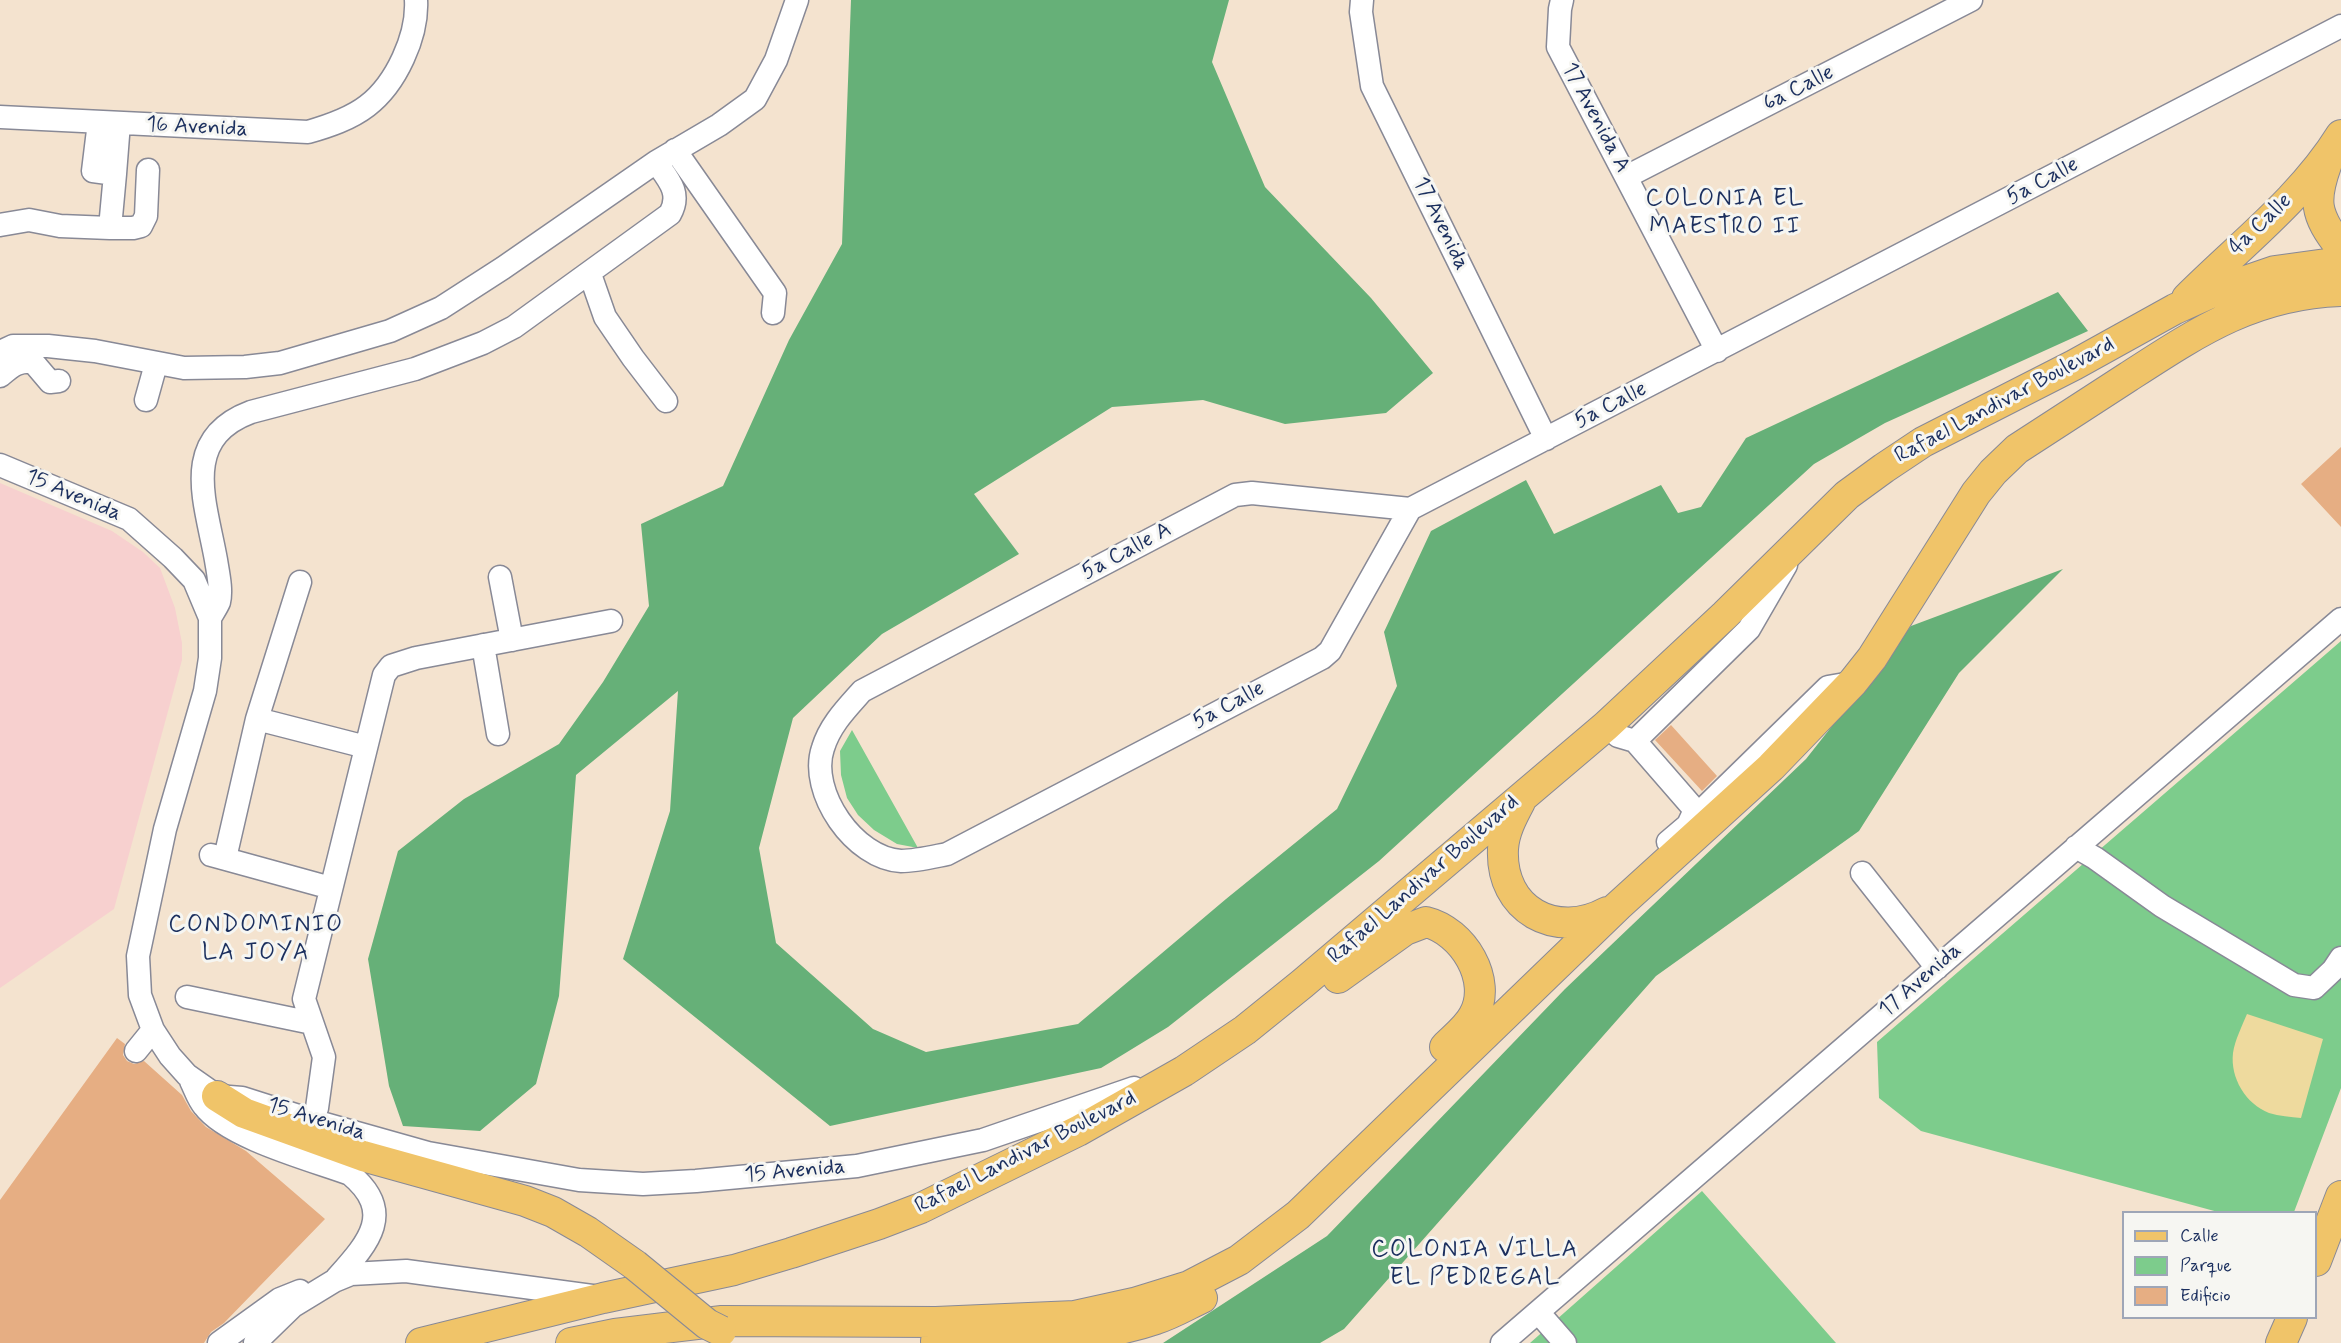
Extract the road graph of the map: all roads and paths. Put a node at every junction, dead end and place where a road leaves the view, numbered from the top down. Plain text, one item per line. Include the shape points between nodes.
1 (416, 0) edge
2 (797, 0) edge
3 (1362, 0) edge
4 (1971, 0) edge
5 (1561, 4) edge
6 (2341, 26) edge
7 (0, 117) edge
8 (109, 123) junction
9 (2337, 142) edge
10 (666, 156) junction
11 (148, 170) dead end
12 (1626, 177) junction
13 (0, 225) edge
14 (110, 228) junction
15 (2341, 248) edge
16 (2341, 266) edge
17 (590, 274) junction
18 (2341, 291) edge
19 (2175, 309) junction
20 (773, 313) dead end
21 (1717, 351) junction
22 (0, 352) edge
23 (156, 364) junction
24 (0, 376) edge
25 (55, 382) dead end
26 (146, 400) dead end
27 (666, 401) dead end
28 (1546, 439) junction
29 (0, 465) edge
30 (1410, 509) junction
31 (1801, 540) junction
32 (501, 577) dead end
33 (300, 582) dead end
34 (210, 618) junction
35 (2341, 619) edge
36 (611, 621) dead end
37 (512, 640) junction
38 (483, 645) junction
39 (1853, 682) junction
40 (257, 719) junction
41 (1606, 726) junction
42 (498, 734) dead end
43 (1635, 741) junction
44 (366, 747) junction
45 (1524, 794) junction
46 (1688, 825) junction
47 (2076, 847) junction
48 (947, 854) joint
49 (1862, 873) dead end
50 (331, 888) junction
51 (1618, 906) junction
52 (2341, 958) edge
53 (1937, 968) junction
54 (187, 997) dead end
55 (312, 1023) junction
56 (153, 1030) junction
57 (1245, 1030) junction
58 (136, 1051) dead end
59 (1184, 1071) junction
60 (187, 1075) junction
61 (221, 1099) junction
62 (311, 1120) junction
63 (1384, 1132) junction
64 (2341, 1196) edge
65 (2317, 1258) edge
66 (328, 1285) junction
67 (603, 1298) junction
68 (1538, 1312) junction
69 (2291, 1319) edge
70 (219, 1343) edge
71 (255, 1343) edge
72 (421, 1343) edge
73 (572, 1343) edge
74 (1502, 1343) edge
75 (1565, 1343) edge
76 (2281, 1343) edge

1 - 8 street, 16 Avenida via 407,53 382,91 352,116 308,132
2 - 10 street via 776,60 755,99
3 - 28 street, 17 Avenida via 1372,86
4 - 12 street, 6a Calle
5 - 12 street, 17 Avenida A via 1558,47
6 - 21 street, 5a Calle
7 - 8 street, 16 Avenida
8 - 14 street via 115,174
9 - 15 main road via 2317,192 2325,226
9 - 19 main road, 4a Calle via 2264,225
10 - 17 street via 674,187 675,202 670,214
10 - 20 street via 775,293
10 - 23 street via 441,308 390,331 280,363 184,368
11 - 14 street via 146,216 141,226
12 - 21 street, 17 Avenida A
13 - 14 street via 29,220
16 - 19 main road, Rafael Landivar Boulevard via 2326,264 2275,271
17 - 27 street via 605,317
17 - 34 street via 514,327 472,348 415,369 251,412 222,429 207,450 201,475 218,575 219,602
18 - 39 main road, Rafael Landivar Boulevard via 2291,295 2249,308 2197,332 2017,449 1976,493
19 - 31 main road, Rafael Landivar Boulevard via 1923,442 1847,495
21 - 28 street, 5a Calle
22 - 23 street via 13,346 48,346
23 - 26 street
24 - 25 street via 14,364 26,361 33,362
28 - 30 street, 5a Calle
29 - 34 street, 15 Avenida via 129,519 194,580
30 - 48 street, 5a Calle via 1322,657
30 - 48 street, 5a Calle A via 1252,493 1235,495 862,692 838,718 822,750 821,782 828,803 859,844 880,855 900,861
31 - 41 main road, Rafael Landivar Boulevard
31 - 43 street via 1749,629
32 - 37 street
33 - 40 street
34 - 56 street, 15 Avenida via 205,691 165,829 138,956 140,995
35 - 47 street, 17 Avenida
36 - 37 street
37 - 38 street
38 - 42 street
38 - 44 street via 391,666 384,675
39 - 46 street via 1828,687
39 - 51 main road, Rafael Landivar Boulevard via 1771,767
40 - 44 street
40 - 50 street via 218,856
41 - 43 street via 1618,736
41 - 45 main road, Rafael Landivar Boulevard
43 - 46 street via 1695,810
44 - 50 street
45 - 51 main road via 1507,828 1503,849 1510,888 1519,902 1539,917 1570,925
45 - 57 main road, Rafael Landivar Boulevard
46 - 51 street via 1619,888
47 - 52 street via 2162,906 2294,985 2314,988
47 - 53 street, 17 Avenida
49 - 53 street
50 - 55 street via 304,999
51 - 63 main road, Rafael Landivar Boulevard
53 - 68 street, 17 Avenida
54 - 55 street
55 - 62 street via 324,1057 317,1108
56 - 58 street
56 - 60 street, 15 Avenida
57 - 59 main road, Rafael Landivar Boulevard
57 - 63 main road via 1298,1008 1405,930 1426,922 1443,929 1463,947 1474,965 1480,996 1473,1017 1413,1082
59 - 62 street, 15 Avenida via 983,1140 856,1166 643,1184 579,1180 428,1153
59 - 67 main road, Rafael Landivar Boulevard via 1077,1131 921,1208 766,1261
60 - 61 street, 15 Avenida
60 - 66 street via 204,1107 222,1121 248,1137 350,1174 362,1183 375,1207 371,1235
61 - 62 street, 15 Avenida via 242,1098
61 - 63 main road, bridge via 244,1113 363,1156 553,1212 625,1258 707,1324 744,1338 788,1341 1040,1341 1158,1319 1276,1256 1316,1220 1362,1169
63 - 73 main road, Rafael Landivar Boulevard via 1298,1215 1239,1260 1189,1286 1134,1303 1075,1316 936,1322 722,1321
64 - 65 main road
66 - 67 street via 351,1274 406,1270
66 - 70 street via 280,1299
66 - 71 street via 293,1306
67 - 72 main road, Rafael Landivar Boulevard
68 - 74 street, 17 Avenida
68 - 75 street
69 - 76 main road

